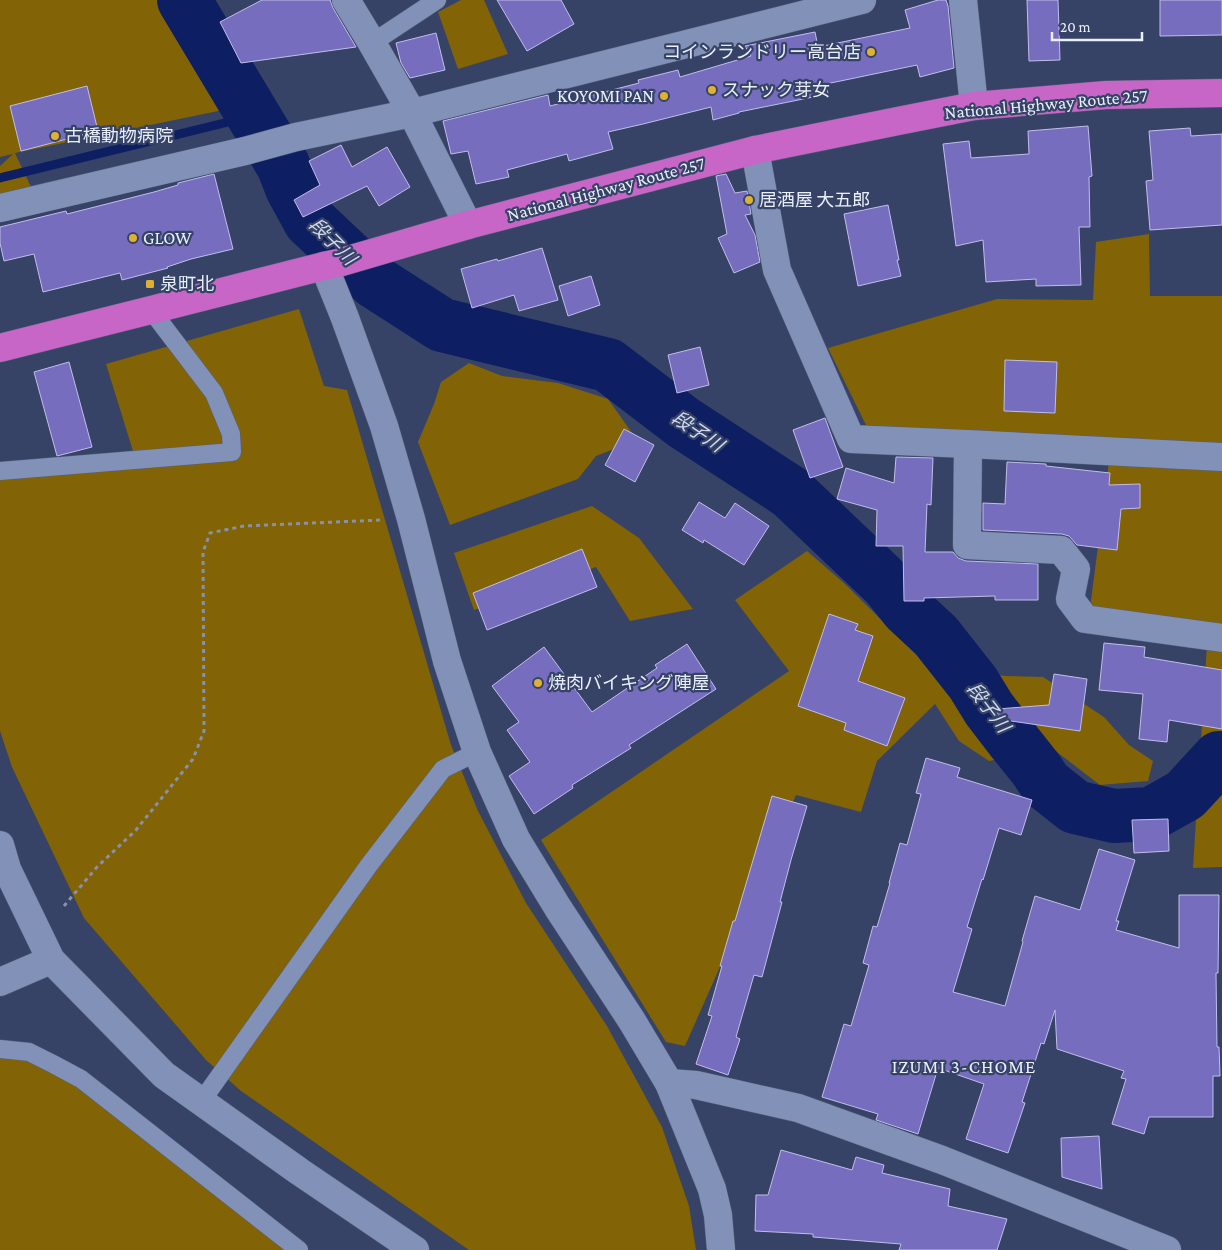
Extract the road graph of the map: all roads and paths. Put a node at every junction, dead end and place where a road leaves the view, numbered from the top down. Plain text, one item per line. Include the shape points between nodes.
1 (346, 0) edge
2 (437, 0) edge
3 (862, 0) edge
4 (963, 0) edge
5 (372, 44) junction
6 (1222, 93) edge
7 (974, 106) junction
8 (412, 113) junction
9 (755, 150) junction
10 (0, 208) edge
11 (468, 225) junction
12 (331, 264) junction
13 (151, 310) junction
14 (0, 348) edge
15 (968, 444) junction
16 (1222, 456) edge
17 (0, 471) edge
18 (411, 519) junction
19 (1222, 638) edge
20 (477, 752) junction
21 (0, 845) edge
22 (64, 906) dead end
23 (51, 960) junction
24 (0, 982) edge
25 (0, 1049) edge
26 (669, 1083) junction
27 (201, 1102) junction
28 (299, 1250) edge
29 (416, 1250) edge
30 (721, 1250) edge
31 (1167, 1250) edge

1 - 5 street
2 - 5 lane
3 - 8 street
4 - 7 street
5 - 8 street
6 - 7 highway, National Highway Route 257 via 1106,95
7 - 9 highway, National Highway Route 257
8 - 10 street via 296,137
8 - 11 street
9 - 11 highway, National Highway Route 257
9 - 15 street via 778,270 851,439
11 - 12 highway, National Highway Route 257
12 - 13 highway, National Highway Route 257
12 - 18 street via 345,318 384,426
13 - 14 highway, National Highway Route 257
13 - 17 lane via 214,393 231,434 232,452
15 - 16 street
15 - 19 street via 967,545 1061,550 1076,569 1070,599 1085,619
18 - 20 street via 447,661
18 - 22 path via 244,526 210,534 203,552 204,731 193,759 136,830 97,867
20 - 26 street via 516,839
20 - 27 lane via 443,768 369,865
21 - 23 street
23 - 24 street
23 - 27 street via 164,1075
25 - 28 lane via 29,1052 81,1079
26 - 30 street via 712,1189
26 - 31 street via 798,1108 942,1160
27 - 29 street

